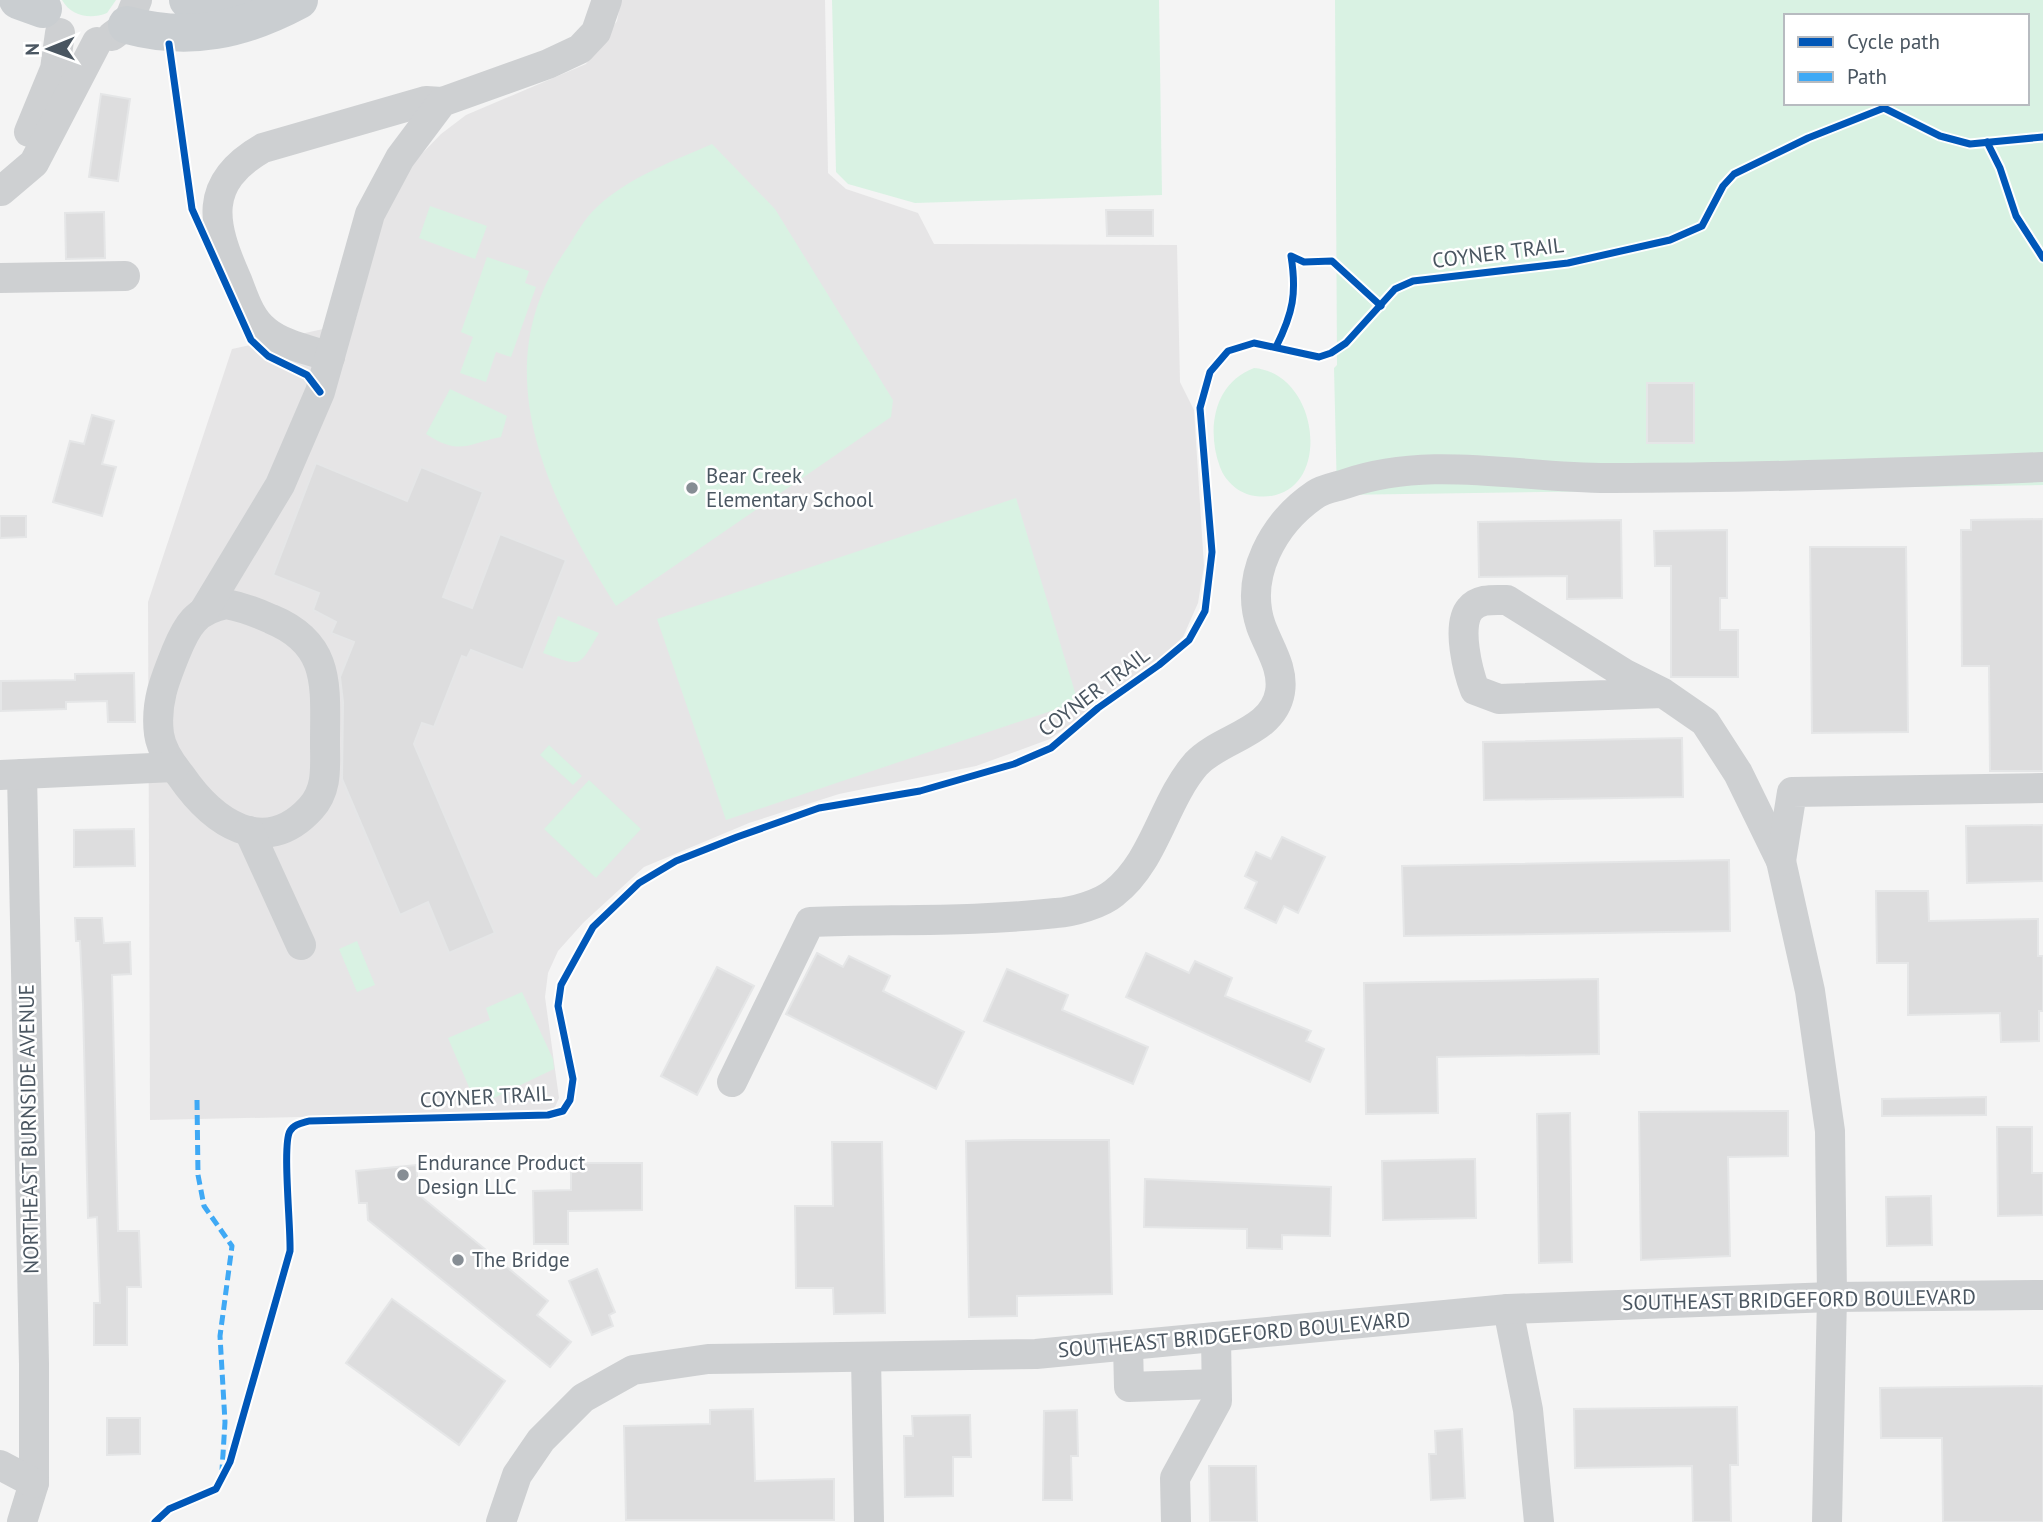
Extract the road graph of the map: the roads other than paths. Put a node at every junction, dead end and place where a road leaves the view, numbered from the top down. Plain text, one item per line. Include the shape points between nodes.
1 (188, 0) edge
2 (259, 0) edge
3 (299, 0) edge
4 (607, 0) edge
5 (40, 10) edge
6 (120, 22) edge
7 (442, 102) junction
8 (0, 191) edge
9 (125, 276) dead end
10 (0, 278) edge
11 (330, 357) junction
12 (2043, 467) edge
13 (204, 611) junction
14 (1663, 693) junction
15 (174, 766) junction
16 (11, 774) edge
17 (2043, 788) edge
18 (248, 831) junction
19 (1781, 861) junction
20 (301, 945) dead end
21 (732, 1082) dead end
22 (2043, 1295) edge
23 (1832, 1297) junction
24 (1508, 1309) junction
25 (1216, 1336) junction
26 (1128, 1345) junction
27 (866, 1357) junction
28 (1216, 1384) junction
29 (0, 1465) edge
30 (34, 1483) junction
31 (22, 1522) edge
32 (501, 1522) edge
33 (869, 1522) edge
34 (1176, 1522) edge
35 (1539, 1522) edge
36 (1828, 1522) edge

1 - 2 main road via 216,5
3 - 6 main road via 234,29 170,31
4 - 7 street via 596,32 580,49
5 - 6 street via 71,39
5 - 8 street via 55,69 38,116
6 - 8 street via 33,163
7 - 11 street via 400,158 370,215
7 - 11 street via 426,101 263,148 235,168 218,198 220,244 258,323 279,339
9 - 10 street
11 - 13 street via 280,485
12 - 21 street via 1608,478 1417,468 1364,477 1317,494 1279,530 1257,572 1260,624 1279,666 1277,707 1252,729 1210,749 1192,769 1136,870 1112,895 1060,913 810,922
13 - 15 street via 185,629 161,688 160,737
13 - 18 street via 226,604 286,625 301,635 321,665 325,684 325,783 316,802 285,828
14 - 14 street via 1507,600 1485,600 1471,607 1464,620 1466,668 1475,691 1499,699
14 - 19 street via 1705,722 1738,773
15 - 16 street
15 - 18 street via 209,810 225,823
16 - 30 street, NORTHEAST BURNSIDE AVENUE
17 - 19 street via 1791,792
18 - 20 street
19 - 23 street via 1810,991 1830,1131
22 - 23 street, SOUTHEAST BRIDGEFORD BOULEVARD
23 - 24 street, SOUTHEAST BRIDGEFORD BOULEVARD
23 - 36 street
24 - 25 street, SOUTHEAST BRIDGEFORD BOULEVARD
24 - 35 street via 1528,1410
25 - 26 street, SOUTHEAST BRIDGEFORD BOULEVARD
25 - 28 street
26 - 27 street, SOUTHEAST BRIDGEFORD BOULEVARD via 1036,1353
26 - 28 street via 1129,1387
27 - 32 street, SOUTHEAST BRIDGEFORD BOULEVARD via 708,1359 633,1370 583,1398 541,1440 517,1475
27 - 33 street
28 - 34 street via 1217,1401 1175,1478
29 - 30 street
30 - 31 street, NORTHEAST BURNSIDE AVENUE

